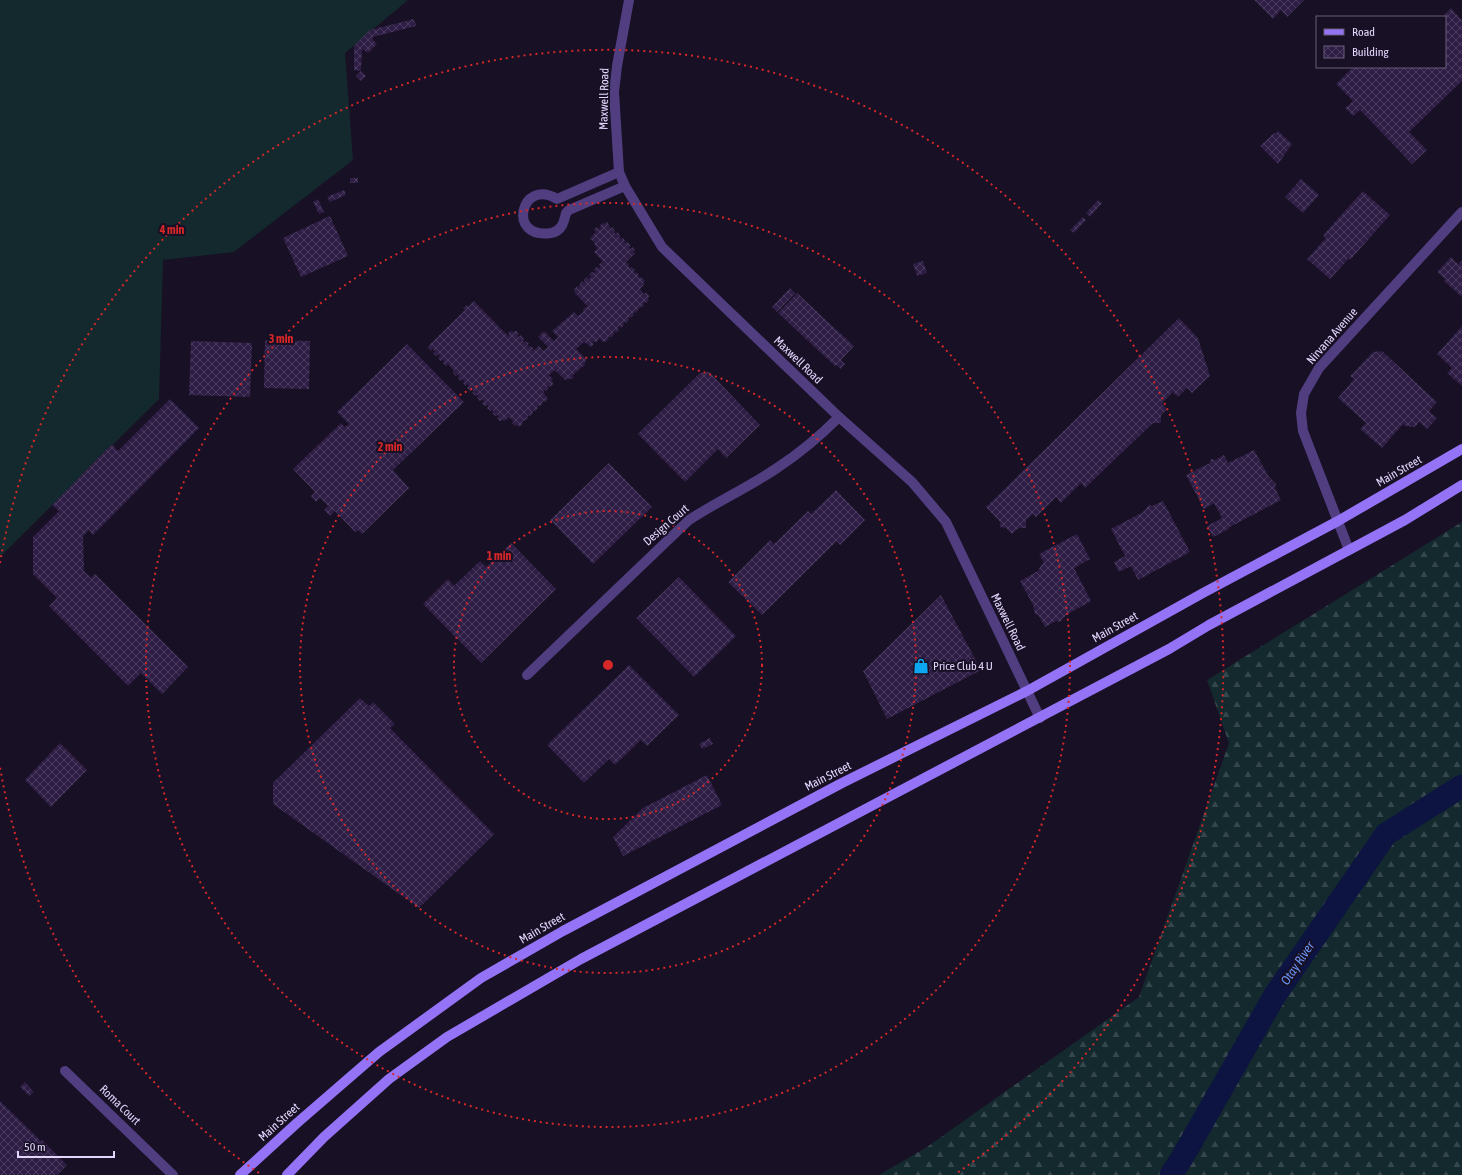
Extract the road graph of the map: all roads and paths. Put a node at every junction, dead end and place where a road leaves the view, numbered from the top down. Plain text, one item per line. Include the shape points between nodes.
1 (630, 0) edge
2 (618, 172) junction
3 (625, 186) junction
4 (1462, 212) edge
5 (839, 417) junction
6 (1462, 449) edge
7 (1462, 485) edge
8 (1338, 521) junction
9 (1349, 550) junction
10 (527, 675) dead end
11 (1027, 691) junction
12 (1040, 718) junction
13 (65, 1071) dead end
14 (173, 1175) edge
15 (240, 1175) edge
16 (287, 1175) edge

1 - 2 street, Maxwell Road via 614,92
2 - 3 street, Maxwell Road
2 - 3 street via 557,199 546,194 534,196 523,210 524,222 529,230 540,234 555,232 564,223 566,212 569,210
3 - 5 street, Maxwell Road via 662,247
4 - 8 street, Nirvana Avenue via 1319,368 1304,394 1301,413 1303,430
5 - 10 street, Design Court via 817,439 777,468 690,520
5 - 11 street, Maxwell Road via 912,482 946,522
6 - 8 main road, Main Street
7 - 9 main road
8 - 9 street, Nirvana Avenue
8 - 11 main road, Main Street
9 - 12 main road
11 - 12 street, Maxwell Road
11 - 15 main road, Main Street via 836,786 563,931 481,978 379,1052
12 - 16 main road via 580,959 447,1037 389,1079 324,1136
13 - 14 street, Roma Court

